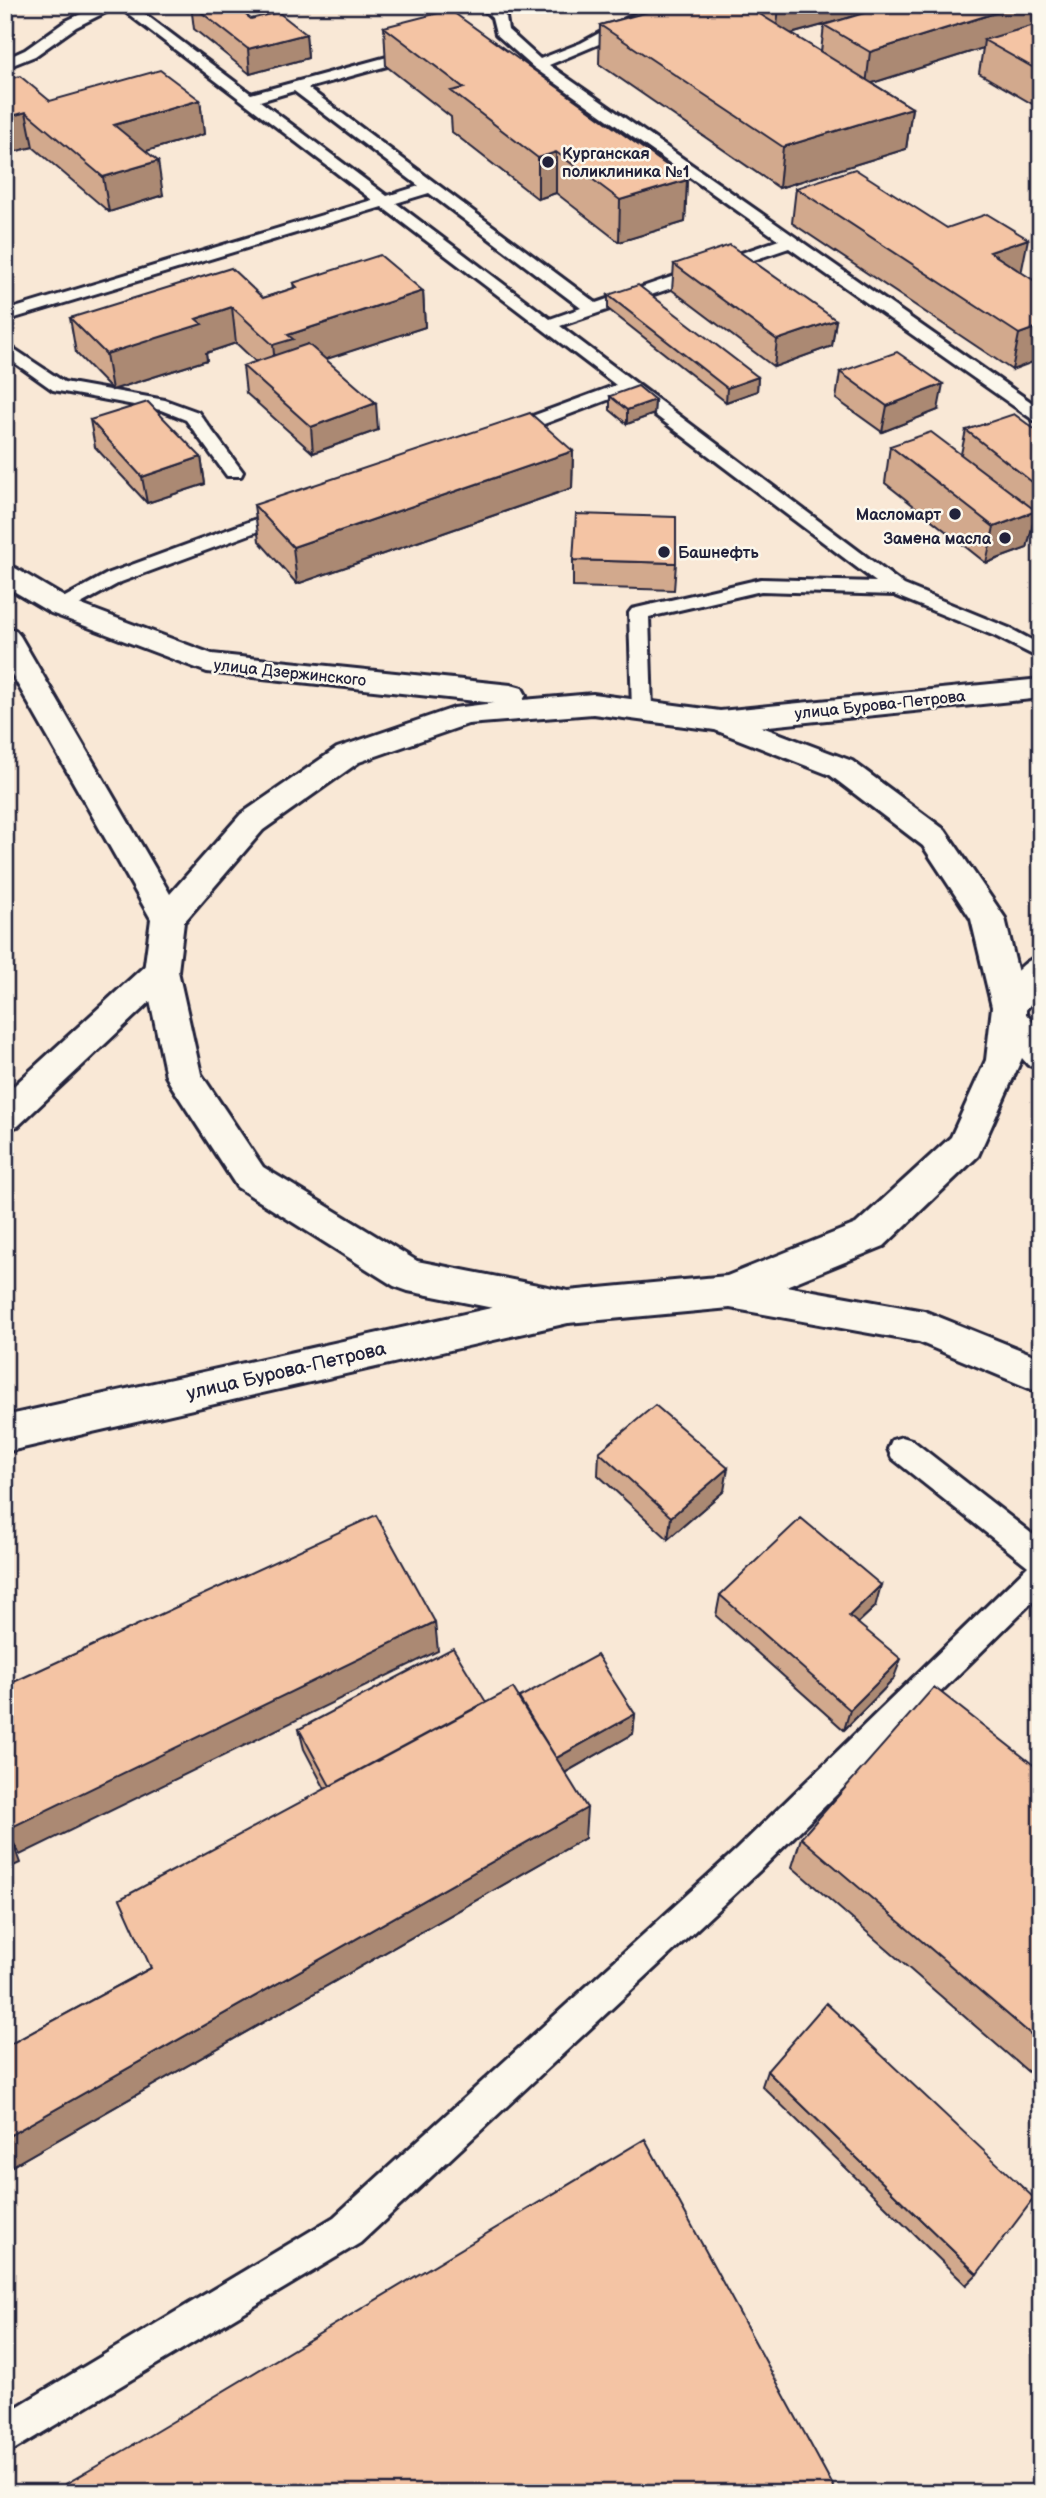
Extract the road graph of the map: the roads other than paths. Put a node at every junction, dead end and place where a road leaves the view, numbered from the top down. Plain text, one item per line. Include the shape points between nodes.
1 (113, 5) edge
2 (124, 5) edge
3 (485, 5) edge
4 (661, 5) edge
5 (437, 48) edge
6 (5, 64) edge
7 (538, 64) junction
8 (296, 86) junction
9 (250, 99) junction
10 (429, 188) junction
11 (385, 201) junction
12 (789, 242) junction
13 (594, 310) junction
14 (5, 316) edge
15 (548, 325) junction
16 (5, 348) edge
17 (629, 386) junction
18 (1041, 417) edge
19 (488, 439) edge
20 (234, 472) dead end
21 (307, 506) edge
22 (5, 574) edge
23 (898, 589) junction
24 (61, 607) junction
25 (5, 636) edge
26 (1041, 653) edge
27 (1041, 688) edge
28 (593, 704) junction
29 (642, 710) junction
30 (720, 721) junction
31 (168, 919) junction
32 (1041, 967) edge
33 (162, 971) junction
34 (1008, 1012) junction
35 (1041, 1056) edge
36 (5, 1116) edge
37 (730, 1292) junction
38 (568, 1307) junction
39 (1041, 1376) edge
40 (5, 1434) edge
41 (902, 1449) dead end
42 (1041, 1559) edge
43 (1041, 1573) edge
44 (5, 2436) edge

1 - 6 lane via 71,23
2 - 9 lane
3 - 7 lane via 499,18 495,32
4 - 7 lane via 577,51
5 - 8 lane
7 - 12 lane
8 - 9 lane
8 - 10 lane
9 - 11 lane
10 - 11 lane
10 - 13 lane
11 - 14 lane
11 - 15 lane
12 - 13 lane
12 - 18 lane
13 - 15 lane
15 - 17 lane
16 - 20 lane via 58,386 165,405 192,416
17 - 19 lane
17 - 23 lane
21 - 24 lane via 114,578
22 - 24 main road, улица Дзержинского
23 - 26 lane
23 - 29 lane via 761,585 639,613
24 - 28 main road, улица Дзержинского via 207,663
25 - 31 main road
27 - 30 main road, улица Бурова-Петрова
28 - 29 main road
28 - 31 main road via 465,716 348,755 252,822
29 - 30 main road
30 - 34 main road via 841,768 934,838 988,918
31 - 33 main road
32 - 34 main road
33 - 36 main road
33 - 38 main road via 184,1076 250,1177 408,1275
34 - 35 main road
34 - 37 main road via 1004,1060 965,1146 870,1235
37 - 38 main road
37 - 39 main road via 924,1327
38 - 40 main road, улица Бурова-Петрова
41 - 42 lane
43 - 44 lane via 747,1861 347,2230

